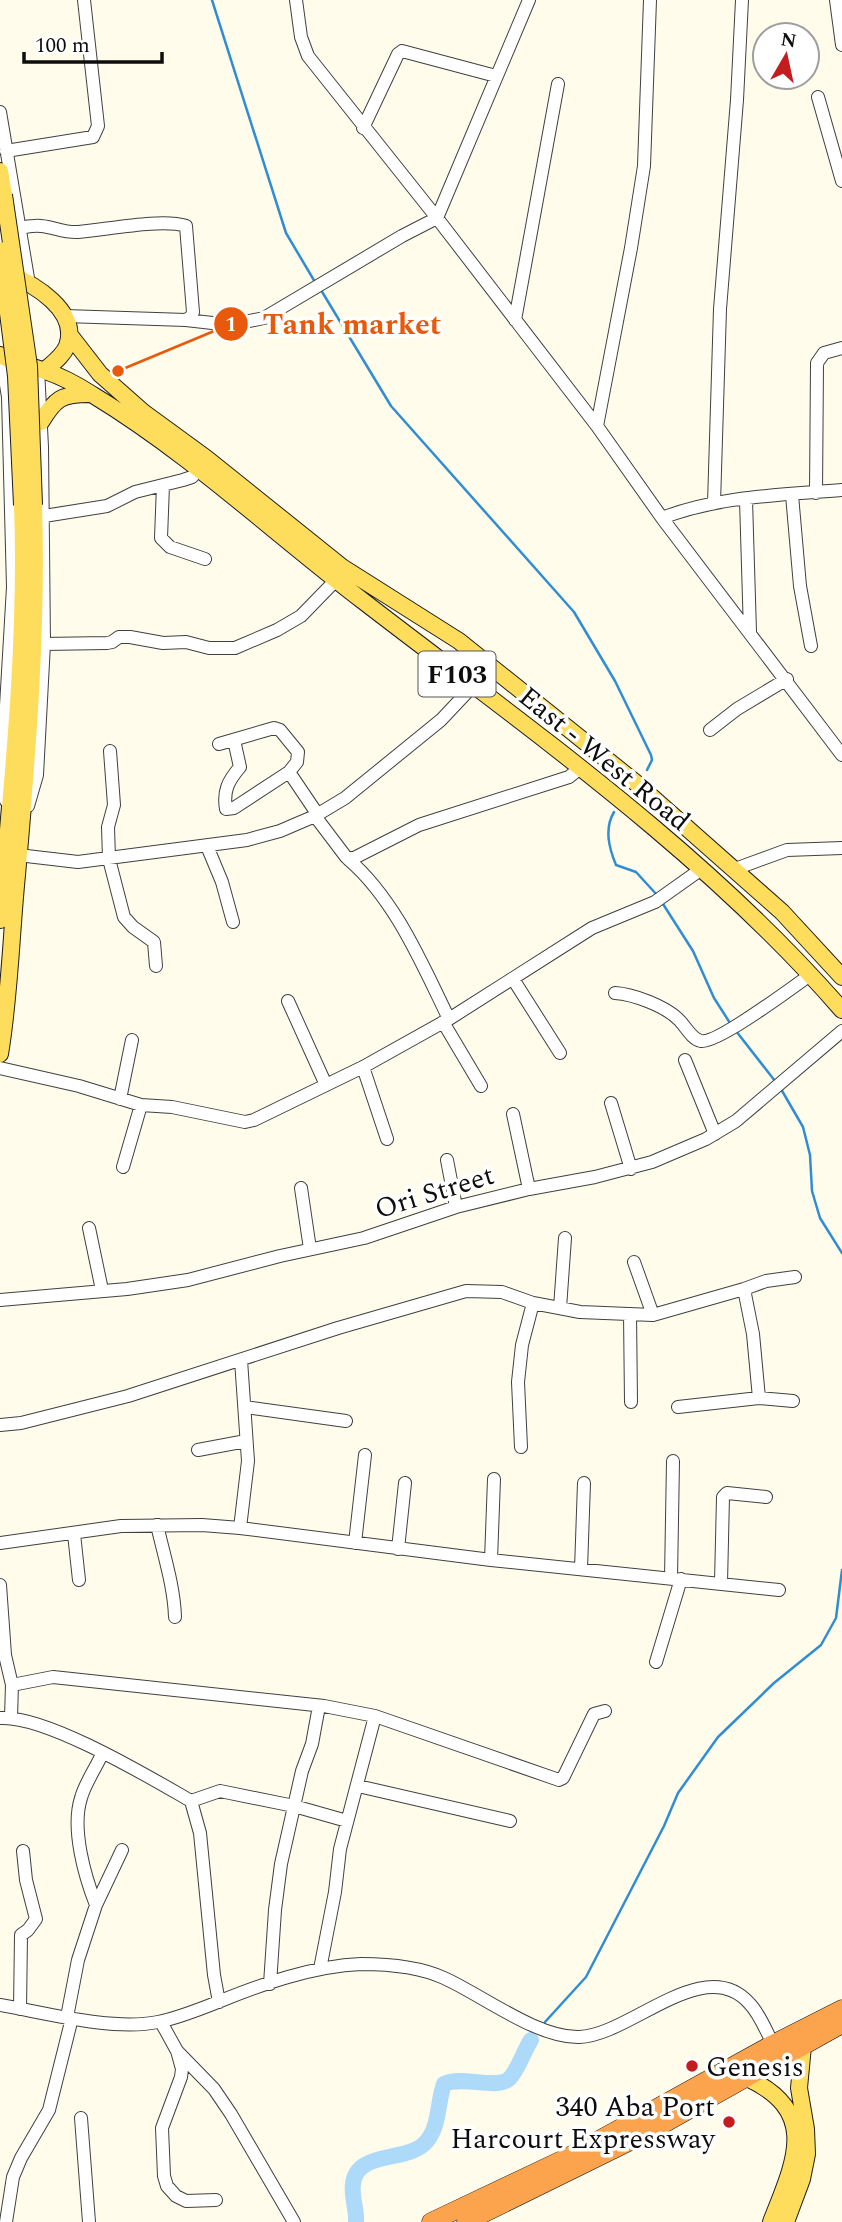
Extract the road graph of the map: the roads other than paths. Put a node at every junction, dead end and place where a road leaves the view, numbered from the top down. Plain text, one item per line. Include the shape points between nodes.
1 (84, 0) edge
2 (296, 0) edge
3 (529, 0) edge
4 (650, 0) edge
5 (742, 0) edge
6 (836, 0) edge
7 (842, 45) edge
8 (496, 76) junction
9 (558, 84) dead end
10 (818, 97) dead end
11 (0, 112) edge
12 (363, 128) junction
13 (6, 151) junction
14 (0, 171) edge
15 (842, 181) edge
16 (437, 218) junction
17 (19, 228) junction
18 (0, 250) edge
19 (0, 270) edge
20 (29, 284) junction
21 (65, 316) junction
22 (186, 320) junction
23 (515, 320) junction
24 (69, 334) junction
25 (842, 348) edge
26 (0, 355) edge
27 (0, 365) edge
28 (42, 370) junction
29 (92, 394) junction
30 (41, 422) junction
31 (597, 426) junction
32 (5, 457) edge
33 (198, 470) junction
34 (163, 485) junction
35 (842, 491) edge
36 (816, 493) junction
37 (792, 495) junction
38 (746, 500) junction
39 (714, 503) junction
40 (33, 508) junction
41 (263, 513) junction
42 (662, 518) junction
43 (6, 558) edge
44 (205, 559) dead end
45 (336, 580) junction
46 (6, 587) edge
47 (750, 633) junction
48 (44, 644) junction
49 (811, 646) dead end
50 (787, 679) junction
51 (473, 686) junction
52 (4, 692) edge
53 (710, 730) dead end
54 (234, 740) junction
55 (219, 744) dead end
56 (110, 751) dead end
57 (2, 753) edge
58 (842, 755) edge
59 (580, 768) junction
60 (289, 772) junction
61 (317, 816) junction
62 (15, 823) junction
63 (207, 846) junction
64 (842, 848) edge
65 (8, 854) edge
66 (109, 859) junction
67 (348, 859) junction
68 (735, 869) junction
69 (700, 870) junction
70 (0, 920) edge
71 (233, 922) dead end
72 (156, 966) dead end
73 (810, 975) junction
74 (842, 977) edge
75 (513, 979) junction
76 (615, 993) dead end
77 (288, 1001) dead end
78 (842, 1010) edge
79 (446, 1020) junction
80 (842, 1031) edge
81 (132, 1040) dead end
82 (0, 1054) edge
83 (560, 1054) dead end
84 (685, 1060) dead end
85 (363, 1067) junction
86 (0, 1068) edge
87 (326, 1085) junction
88 (481, 1086) dead end
89 (120, 1099) junction
90 (611, 1103) dead end
91 (141, 1105) junction
92 (513, 1114) dead end
93 (715, 1134) junction
94 (387, 1139) dead end
95 (447, 1160) dead end
96 (123, 1167) dead end
97 (631, 1169) junction
98 (301, 1188) dead end
99 (529, 1189) junction
100 (456, 1207) junction
101 (89, 1228) dead end
102 (565, 1238) dead end
103 (310, 1249) junction
104 (634, 1262) dead end
105 (795, 1277) dead end
106 (744, 1289) junction
107 (102, 1290) junction
108 (0, 1300) edge
109 (533, 1303) junction
110 (560, 1308) junction
111 (630, 1314) junction
112 (653, 1315) junction
113 (241, 1360) junction
114 (759, 1398) junction
115 (793, 1401) dead end
116 (631, 1402) dead end
117 (245, 1407) junction
118 (678, 1407) dead end
119 (346, 1421) dead end
120 (0, 1425) edge
121 (246, 1441) junction
122 (521, 1447) dead end
123 (198, 1450) dead end
124 (365, 1455) dead end
125 (673, 1461) dead end
126 (494, 1479) dead end
127 (405, 1483) dead end
128 (584, 1483) dead end
129 (766, 1496) dead end
130 (157, 1525) junction
131 (240, 1528) junction
132 (74, 1534) junction
133 (0, 1543) edge
134 (355, 1544) junction
135 (398, 1549) junction
136 (491, 1560) junction
137 (582, 1569) junction
138 (676, 1579) junction
139 (79, 1580) dead end
140 (721, 1583) junction
141 (0, 1585) edge
142 (779, 1590) dead end
143 (174, 1617) dead end
144 (656, 1662) dead end
145 (12, 1685) junction
146 (319, 1706) junction
147 (605, 1711) dead end
148 (375, 1716) junction
149 (5, 1718) edge
150 (102, 1754) junction
151 (358, 1786) junction
152 (191, 1801) junction
153 (294, 1806) junction
154 (347, 1821) junction
155 (510, 1821) dead end
156 (122, 1850) dead end
157 (23, 1851) dead end
158 (96, 1905) junction
159 (320, 1969) junction
160 (270, 1984) junction
161 (219, 2001) junction
162 (0, 2006) edge
163 (20, 2009) junction
164 (842, 2009) edge
165 (70, 2017) junction
166 (161, 2022) junction
167 (842, 2024) edge
168 (773, 2044) junction
169 (803, 2046) junction
170 (177, 2051) junction
171 (747, 2078) junction
172 (81, 2118) dead end
173 (215, 2200) dead end
174 (6, 2222) edge
175 (89, 2222) edge
176 (294, 2222) edge
177 (431, 2222) edge
178 (466, 2222) edge
179 (771, 2222) edge
180 (786, 2222) edge

1 - 13 street via 96,132
2 - 12 street via 305,51
3 - 8 street
4 - 31 street via 644,166
5 - 39 street via 720,309
6 - 7 street
8 - 12 street via 402,51
8 - 16 street
9 - 23 street
10 - 15 street
11 - 13 street
12 - 16 street
13 - 17 street
14 - 40 main road, bridge via 29,366
16 - 22 street via 264,318 230,325
16 - 23 street
17 - 20 street
17 - 22 street via 78,232 184,224 193,302 191,317
18 - 40 main road, bridge
19 - 20 main road
20 - 21 main road
21 - 22 street
21 - 24 main road
23 - 31 street
24 - 28 main road via 60,358
24 - 41 main road, East - West Road / F103 via 100,374
25 - 36 street via 824,353 817,363
26 - 28 main road, East - West Road
27 - 32 street via 8,397
28 - 29 main road, East - West Road / F103
28 - 30 street
29 - 30 main road via 60,398
29 - 33 main road, East - West Road / F103
30 - 40 street
31 - 42 street
32 - 43 street
33 - 34 street via 192,477
33 - 41 main road, East - West Road / F103
34 - 40 street via 107,506
34 - 44 street via 162,538 170,547
35 - 36 street
36 - 37 street
37 - 38 street
37 - 49 street
38 - 39 street
38 - 47 street
39 - 42 street
40 - 48 street
40 - 62 main road via 23,619
41 - 45 main road, East - West Road / F103
41 - 68 main road, East - West Road / F103 via 459,641
42 - 47 street
43 - 46 street
45 - 48 street via 301,616 235,648 130,637 107,643
45 - 51 main road, East - West Road / F103
46 - 52 street
47 - 50 street
48 - 62 street via 37,775
50 - 53 street
50 - 58 street
51 - 59 main road, East - West Road / F103
51 - 61 street via 397,758
52 - 57 street
54 - 55 street
54 - 60 street via 281,730 298,752
54 - 60 street via 240,764 225,790 226,809
56 - 66 street via 114,805 108,827
57 - 62 street via 2,774
59 - 67 street via 569,777 419,825
59 - 69 main road, East - West Road / F103
60 - 61 street
61 - 63 street via 247,840
61 - 67 street
62 - 65 main road
63 - 66 street
63 - 71 street
64 - 68 street via 787,850
65 - 66 street via 78,862
65 - 70 main road
65 - 82 main road via 9,1001
66 - 72 street via 124,917 154,942
67 - 79 street via 404,927
68 - 74 main road, East - West Road / F103
69 - 73 main road, East - West Road / F103 via 771,932
69 - 75 street via 655,902 599,924
73 - 76 street via 726,1032 702,1041 673,1014 629,994
73 - 78 main road, East - West Road / F103
75 - 79 street
75 - 83 street
77 - 87 street
79 - 85 street
79 - 88 street
80 - 93 street, Ori Street
81 - 89 street
84 - 93 street
85 - 87 street
85 - 94 street
86 - 89 street
87 - 91 street via 245,1122
89 - 91 street
90 - 97 street
91 - 96 street
92 - 99 street
93 - 97 street, Ori Street
95 - 100 street
97 - 99 street, Ori Street
98 - 103 street
99 - 100 street, Ori Street
100 - 103 street, Ori Street via 364,1238
101 - 107 street
102 - 110 street
103 - 107 street, Ori Street via 188,1280
104 - 112 street
105 - 106 street via 766,1280
106 - 112 street
106 - 114 street
107 - 108 street, Ori Street
109 - 110 street
109 - 113 street via 502,1292 466,1291
109 - 122 street via 518,1382
110 - 111 street
111 - 112 street
111 - 116 street
113 - 117 street
113 - 120 street via 128,1396
114 - 115 street
114 - 118 street
117 - 119 street
117 - 121 street
121 - 123 street
121 - 131 street via 248,1473
124 - 134 street
125 - 138 street
126 - 136 street
127 - 135 street
128 - 137 street
129 - 140 street via 727,1493 723,1497
130 - 131 street
130 - 132 street
130 - 143 street via 174,1589
131 - 134 street
132 - 133 street
132 - 139 street
134 - 135 street
135 - 136 street
136 - 137 street
137 - 138 street
138 - 140 street
138 - 144 street
140 - 142 street
141 - 145 street
145 - 146 street via 53,1677
145 - 149 street
146 - 148 street
146 - 153 street
147 - 148 street via 594,1714 559,1780
148 - 151 street
149 - 150 street via 42,1726
150 - 152 street
150 - 158 street via 79,1807 81,1857
151 - 154 street
151 - 155 street
152 - 153 street via 220,1791
152 - 161 street via 200,1833
153 - 154 street
153 - 160 street via 275,1910
154 - 159 street
156 - 158 street
157 - 163 street via 36,1919 21,1935
158 - 165 street via 78,1960
159 - 160 street
159 - 168 street via 361,1964 428,1972 551,2033 581,2037 605,2031 674,1997 715,1987 749,2002
160 - 161 street
161 - 166 street
162 - 163 street
163 - 165 street
164 - 168 highway
165 - 166 street via 121,2024
165 - 174 street via 50,2110 20,2158
166 - 170 street
167 - 169 highway
168 - 177 highway via 568,2157
169 - 171 highway
169 - 180 main road via 799,2088 807,2154
170 - 173 street via 181,2077 162,2128 164,2176 176,2196
170 - 176 street via 214,2089
171 - 178 highway
171 - 179 main road via 780,2098 794,2127 796,2152
172 - 175 street

